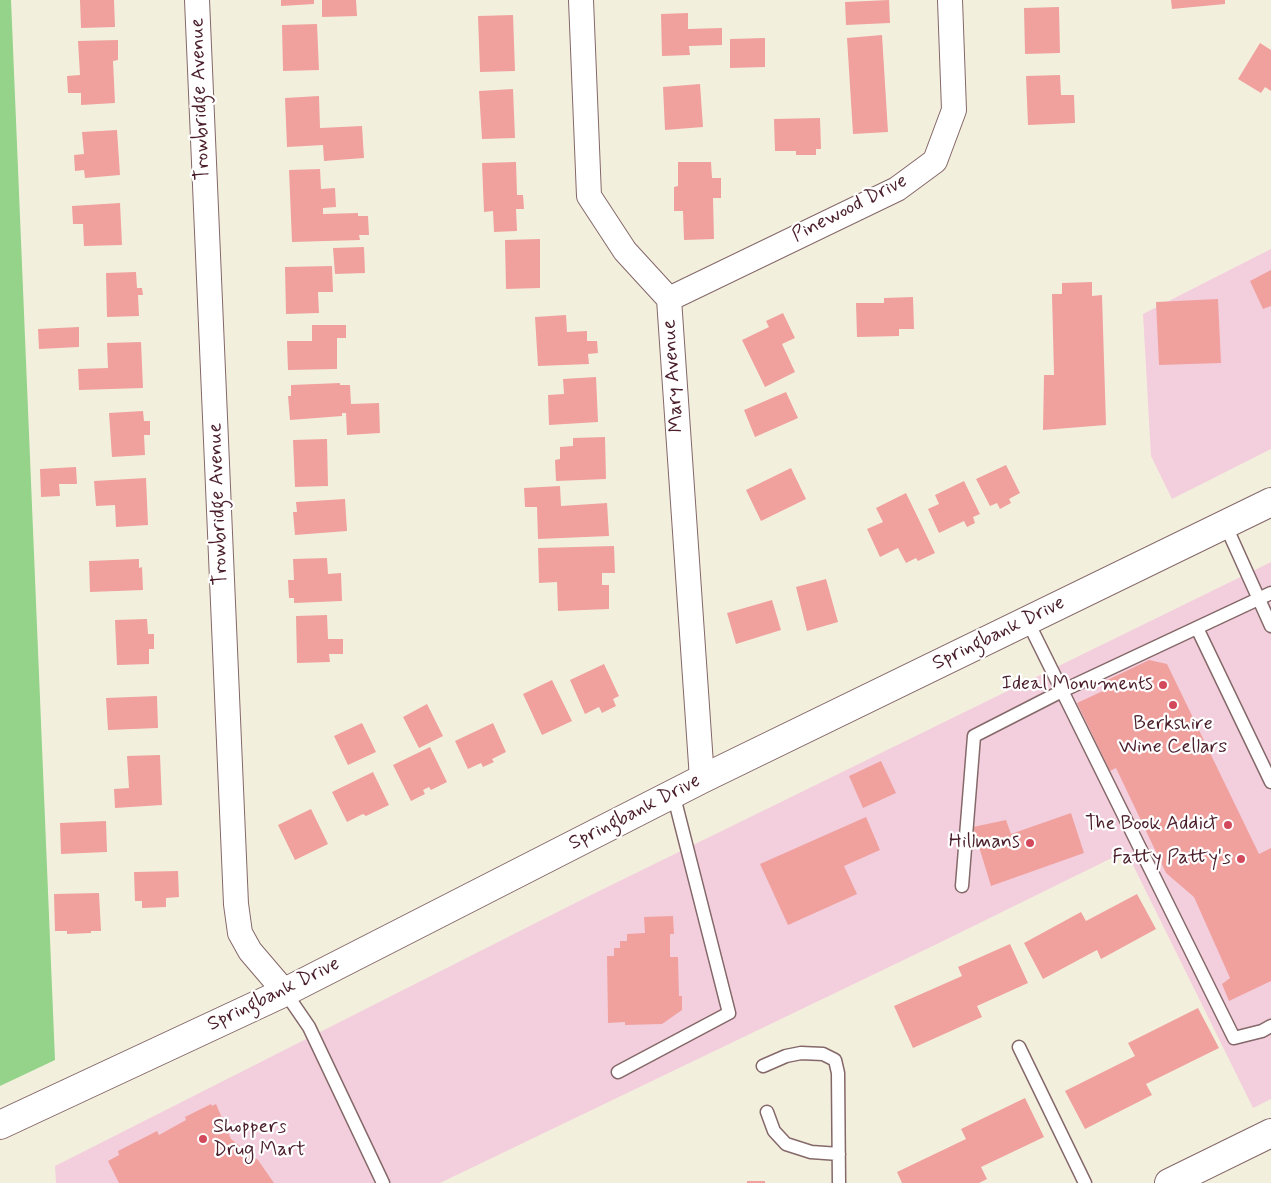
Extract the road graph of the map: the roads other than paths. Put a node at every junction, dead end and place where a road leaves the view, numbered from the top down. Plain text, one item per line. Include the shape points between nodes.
1 (197, 0) edge
2 (581, 0) edge
3 (950, 0) edge
4 (669, 299) junction
5 (1271, 502) edge
6 (1225, 524) junction
7 (1271, 593) edge
8 (1259, 599) junction
9 (1027, 620) junction
10 (1271, 626) edge
11 (1197, 628) junction
12 (1062, 691) junction
13 (702, 779) junction
14 (1271, 782) edge
15 (673, 793) junction
16 (962, 886) dead end
17 (285, 992) junction
18 (1271, 1026) edge
19 (1019, 1047) dead end
20 (763, 1066) dead end
21 (618, 1072) dead end
22 (767, 1112) dead end
23 (0, 1125) edge
24 (1271, 1133) edge
25 (839, 1154) junction
26 (383, 1183) edge
27 (839, 1183) edge
28 (1085, 1183) edge
29 (1169, 1183) edge

1 - 17 street, Trowbridge Avenue via 236,904 240,933 250,951
2 - 4 street, Mary Avenue via 589,196 625,251
3 - 4 street, Pinewood Drive via 954,110 935,161 897,189
4 - 13 street, Mary Avenue
5 - 6 main road, Springbank Drive
6 - 8 lane
6 - 9 main road, Springbank Drive
7 - 8 lane
8 - 10 lane
8 - 11 lane
9 - 12 lane
9 - 13 main road, Springbank Drive
11 - 12 lane
11 - 14 lane
12 - 16 lane via 974,736
12 - 18 lane via 1234,1038
13 - 15 main road, Springbank Drive
15 - 17 main road, Springbank Drive
15 - 21 lane via 729,1013
17 - 23 main road, Springbank Drive
17 - 26 lane via 309,1027
19 - 28 lane
20 - 25 lane via 802,1053 823,1054 836,1060
22 - 25 lane via 778,1138 786,1144 811,1152
24 - 29 main road
25 - 27 lane

